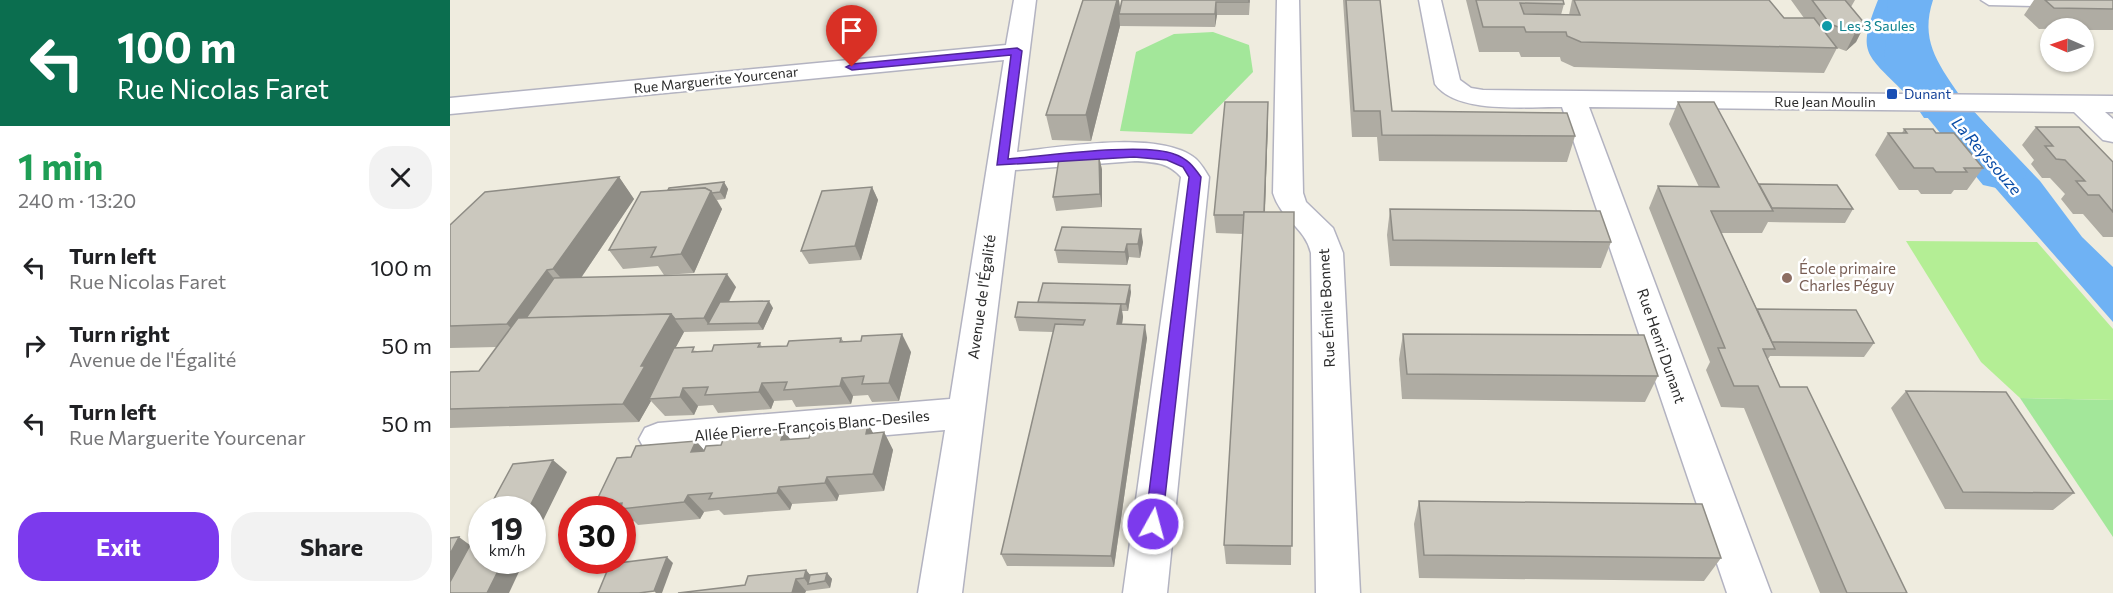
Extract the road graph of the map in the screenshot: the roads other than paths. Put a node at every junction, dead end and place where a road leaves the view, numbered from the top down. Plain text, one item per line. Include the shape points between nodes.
1 (1024, 0) edge
2 (1288, 0) edge
3 (1430, 0) edge
4 (1989, 0) edge
5 (2113, 3) edge
6 (1017, 51) junction
7 (1573, 100) junction
8 (2081, 104) junction
9 (2113, 104) edge
10 (450, 106) edge
11 (2113, 134) edge
12 (1001, 163) junction
13 (966, 413) junction
14 (658, 439) dead end
15 (940, 593) edge
16 (1145, 593) edge
17 (1338, 593) edge
18 (1749, 593) edge

1 - 6 street, Avenue de l'Égalité
2 - 17 street, Rue Émile Bonnet via 1288,192 1292,206 1322,235 1327,253
3 - 7 street, Rue Jean Moulin via 1448,84 1463,94 1483,98
4 - 5 street
6 - 10 street, Rue Marguerite Yourcenar
6 - 12 street, Avenue de l'Égalité
7 - 8 street, Rue Jean Moulin
7 - 18 street, Rue Henri Dunant
8 - 9 street, Rue Jean Moulin
8 - 11 street
12 - 13 street, Avenue de l'Égalité
12 - 16 street via 1134,153 1170,156 1187,165 1195,177
13 - 14 street, Allée Pierre-François Blanc-Desiles
13 - 15 street, Avenue de l'Égalité

